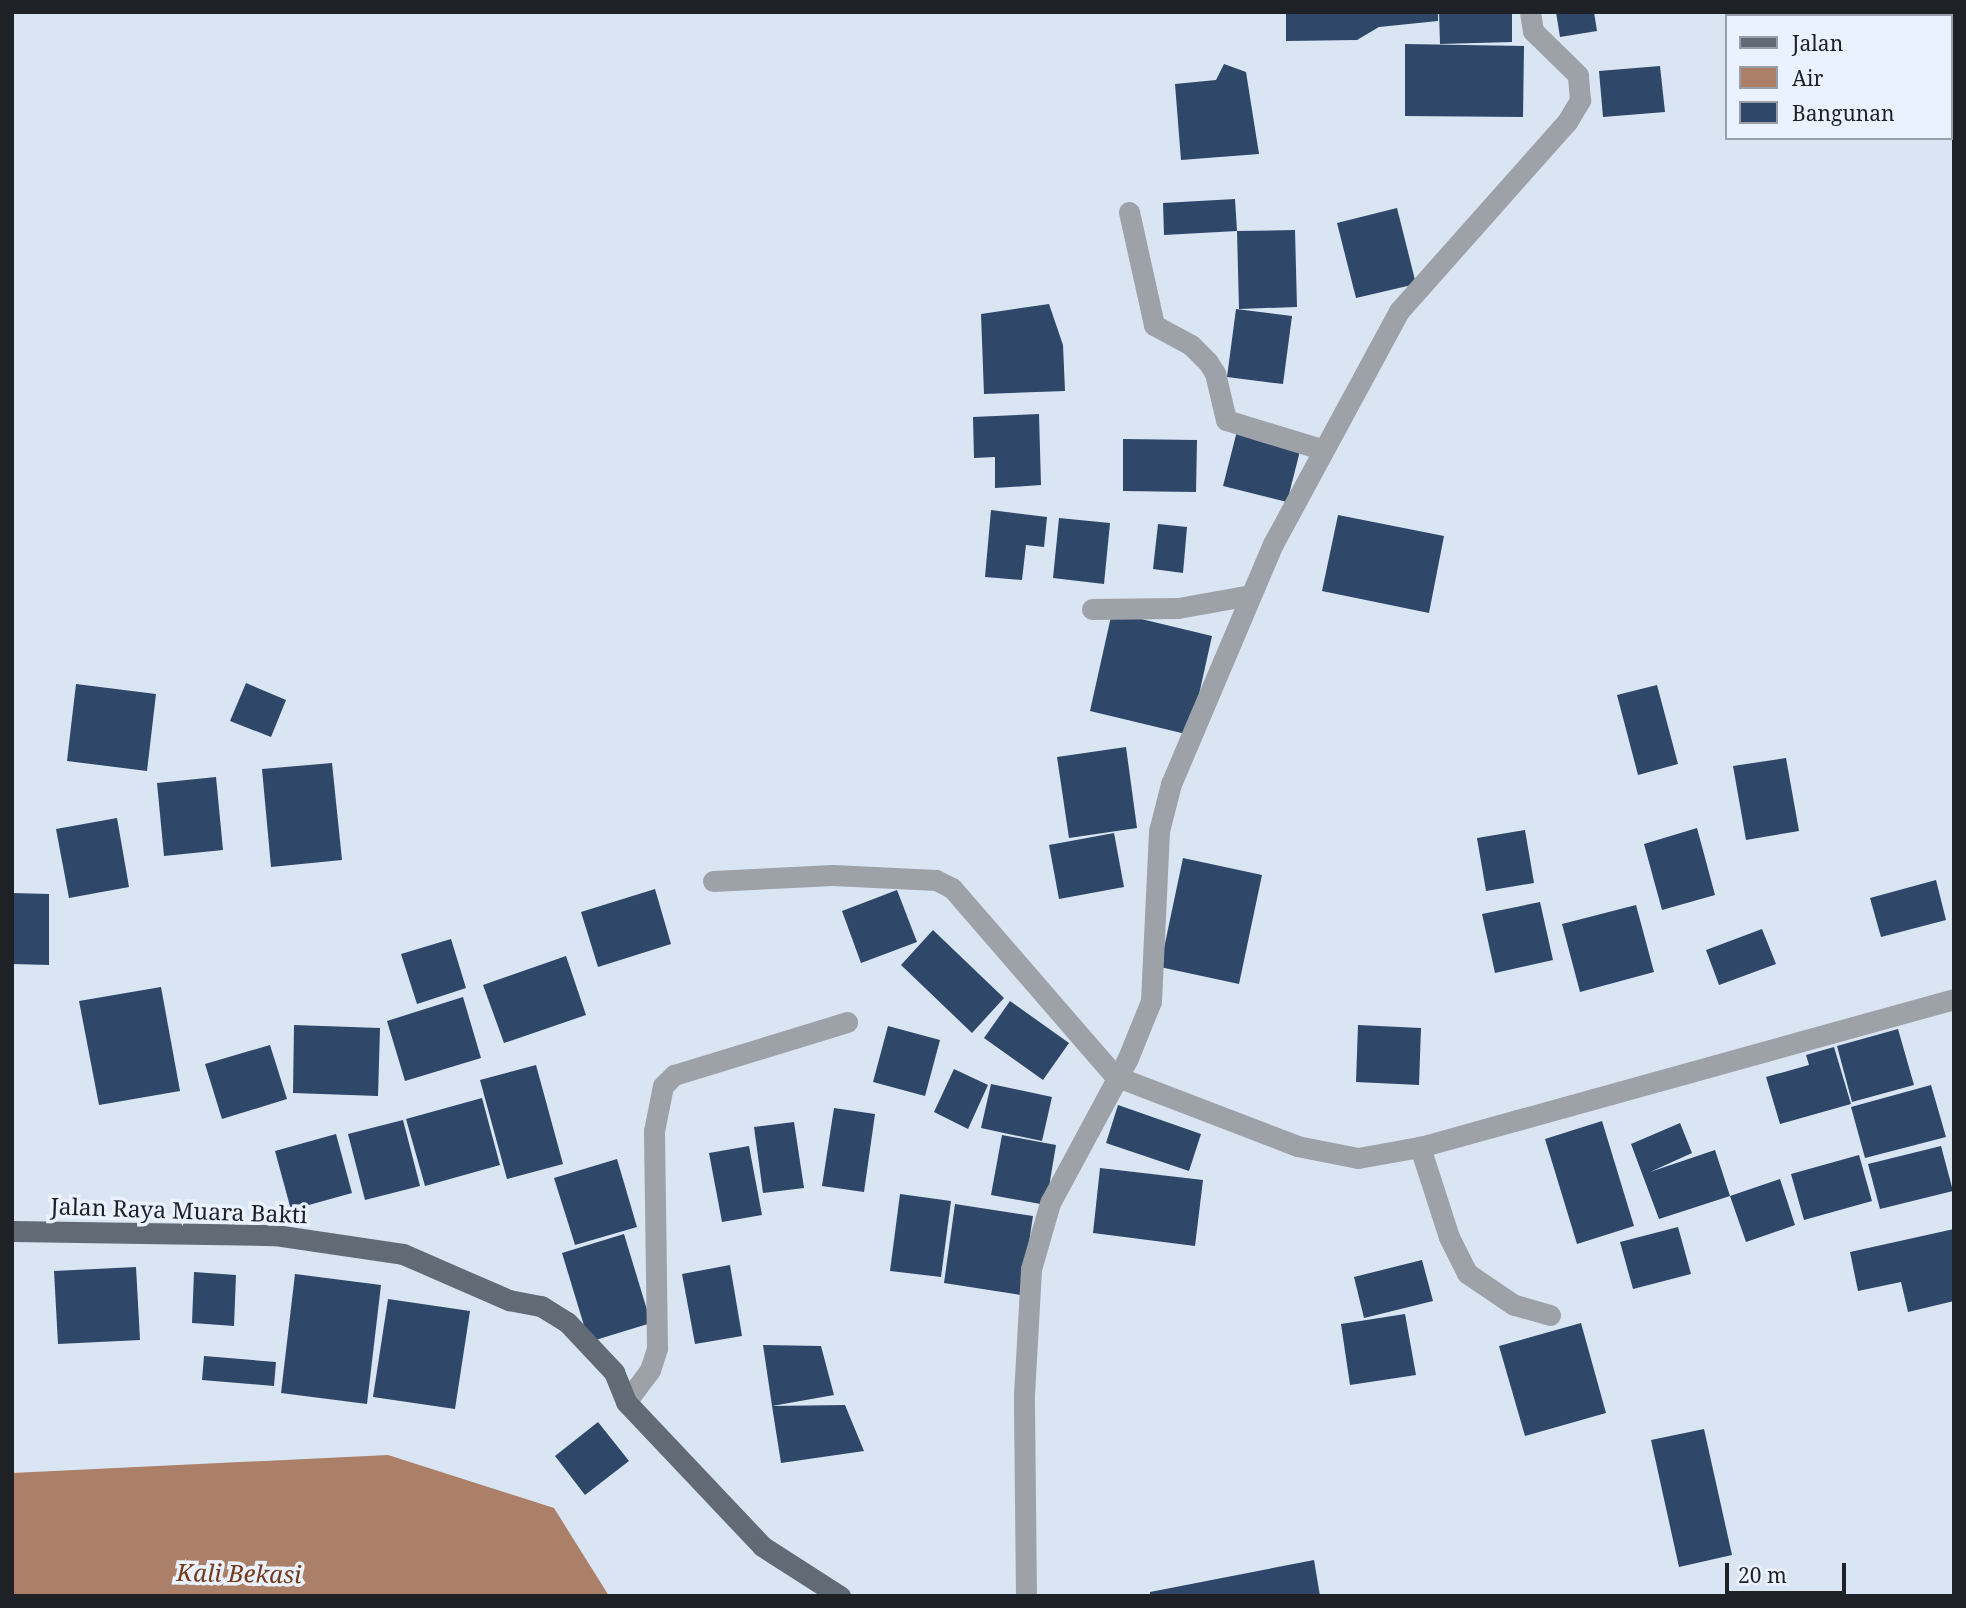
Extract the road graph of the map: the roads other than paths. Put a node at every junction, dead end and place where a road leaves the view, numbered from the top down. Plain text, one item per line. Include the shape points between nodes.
1 (1530, 12) edge
2 (1129, 212) dead end
3 (1324, 450) junction
4 (1251, 595) junction
5 (1092, 609) dead end
6 (713, 881) dead end
7 (1954, 999) edge
8 (847, 1022) dead end
9 (1115, 1076) junction
10 (1420, 1147) junction
11 (12, 1231) edge
12 (1550, 1315) dead end
13 (626, 1402) junction
14 (840, 1596) edge
15 (1026, 1596) edge

1 - 3 street via 1533,31 1579,78 1580,100 1567,122 1399,311
2 - 3 street via 1154,325 1191,345 1208,362 1226,420
3 - 4 street
4 - 5 street via 1178,608
4 - 9 street via 1171,784 1159,831 1151,1001 1128,1058
6 - 9 street via 833,875 936,880 952,888
7 - 10 street
8 - 13 street via 674,1075 663,1086 654,1130 657,1348 650,1370
9 - 10 street via 1297,1146 1358,1158
9 - 15 street via 1049,1203 1031,1269 1024,1395
10 - 12 street via 1449,1237 1467,1273 1514,1305
11 - 13 main road, Jalan Raya Muara Bakti via 275,1235 403,1254 509,1300 541,1306 567,1322 614,1372
13 - 14 main road, Jalan Raya Muara Bakti via 762,1546

